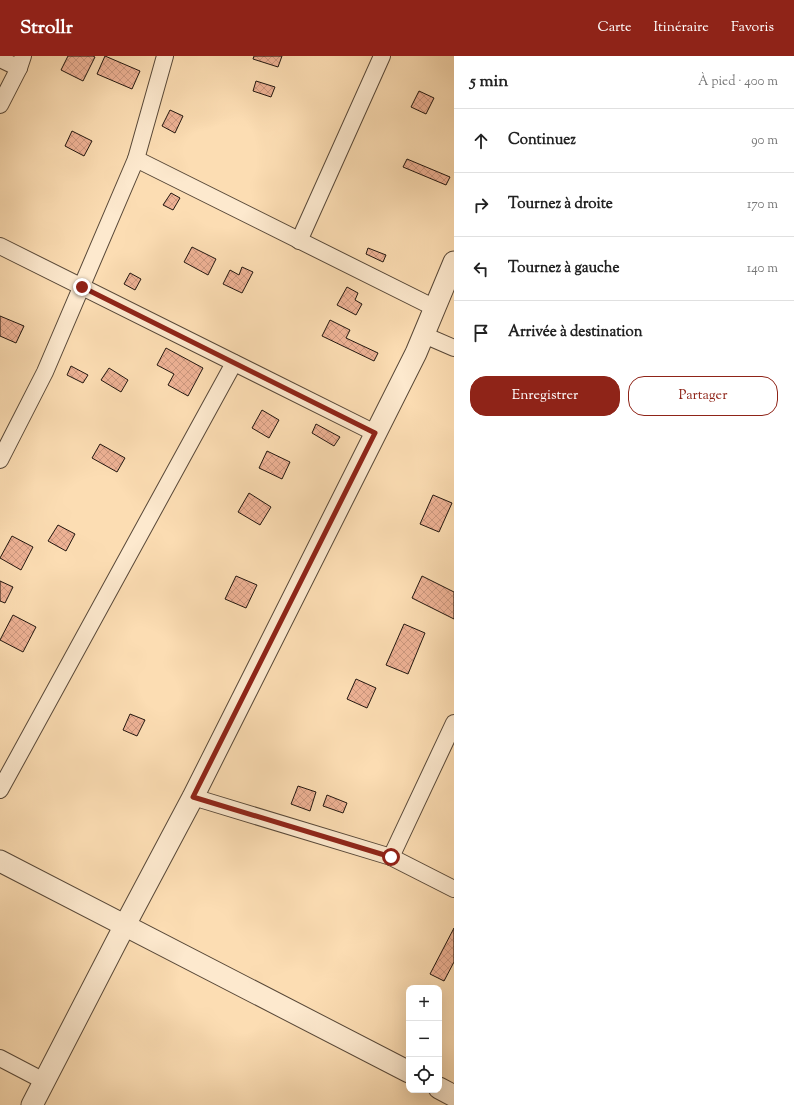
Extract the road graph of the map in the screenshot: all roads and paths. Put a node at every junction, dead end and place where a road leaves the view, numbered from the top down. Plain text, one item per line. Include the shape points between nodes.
1 (165, 56) edge
2 (382, 56) edge
3 (0, 59) edge
4 (21, 62) edge
5 (0, 105) edge
6 (136, 159) junction
7 (300, 241) junction
8 (0, 246) edge
9 (454, 262) edge
10 (82, 287) junction
11 (435, 308) junction
12 (424, 335) junction
13 (454, 348) edge
14 (234, 363) junction
15 (375, 433) junction
16 (0, 460) edge
17 (454, 723) edge
18 (0, 790) edge
19 (193, 797) junction
20 (391, 857) junction
21 (0, 861) edge
22 (454, 889) edge
23 (125, 925) junction
24 (0, 1058) edge
25 (406, 1070) edge
26 (44, 1081) junction
27 (442, 1090) edge
28 (454, 1096) edge
29 (454, 1099) edge
30 (32, 1105) edge
31 (451, 1105) edge

1 - 6 street
2 - 7 street
3 - 4 street
4 - 5 street
6 - 7 street
6 - 10 street
7 - 11 street
8 - 10 street
9 - 11 street
10 - 14 street
10 - 16 street via 45,372
11 - 12 street
12 - 13 street
12 - 15 street
14 - 15 street
14 - 18 street
15 - 19 street
17 - 20 street
19 - 20 street
19 - 23 street
20 - 22 street
21 - 23 street
23 - 25 street
23 - 26 street
24 - 26 street
26 - 30 street
27 - 28 street
29 - 31 street

